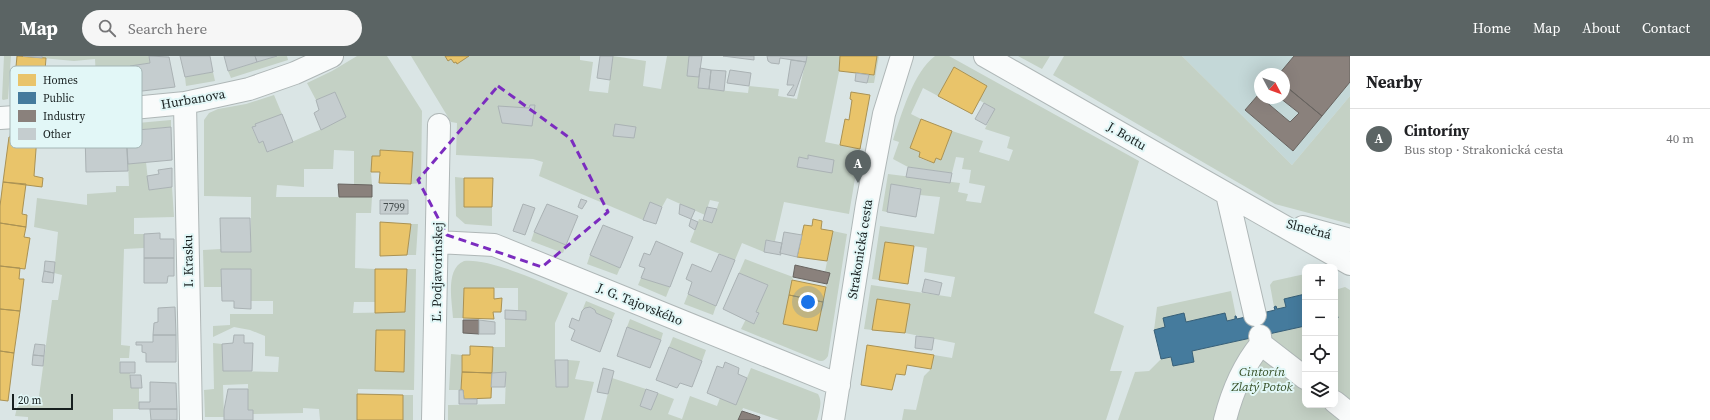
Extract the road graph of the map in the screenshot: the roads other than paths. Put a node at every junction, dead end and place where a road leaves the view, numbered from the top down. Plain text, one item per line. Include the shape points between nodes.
1 (332, 56) edge
2 (902, 56) edge
3 (985, 56) edge
4 (185, 103) junction
5 (142, 107) edge
6 (10, 117) edge
7 (0, 118) edge
8 (439, 125) dead end
9 (1227, 194) junction
10 (1269, 218) junction
11 (1350, 240) edge
12 (437, 242) junction
13 (1350, 264) edge
14 (1255, 315) dead end
15 (1302, 375) edge
16 (839, 385) junction
17 (1338, 404) edge
18 (1350, 414) edge
19 (191, 420) edge
20 (433, 420) edge
21 (833, 420) edge
22 (1225, 420) edge

1 - 4 street, Hurbanova via 295,73 249,89
2 - 16 street, Strakonická cesta via 884,114 866,204
3 - 9 street, J. Bottu
4 - 5 street, Hurbanova
4 - 19 street, I. Krasku
6 - 7 street, Hurbanova
8 - 12 street, Ľ. Podjavorinskej
9 - 10 street, J. Bottu
9 - 14 street
10 - 11 street, Slnečná
10 - 13 street
12 - 16 street, J. G. Tajovského via 494,245
12 - 20 street, Ľ. Podjavorinskej
15 - 22 street via 1260,340 1240,374
16 - 21 street, Strakonická cesta
17 - 18 street

